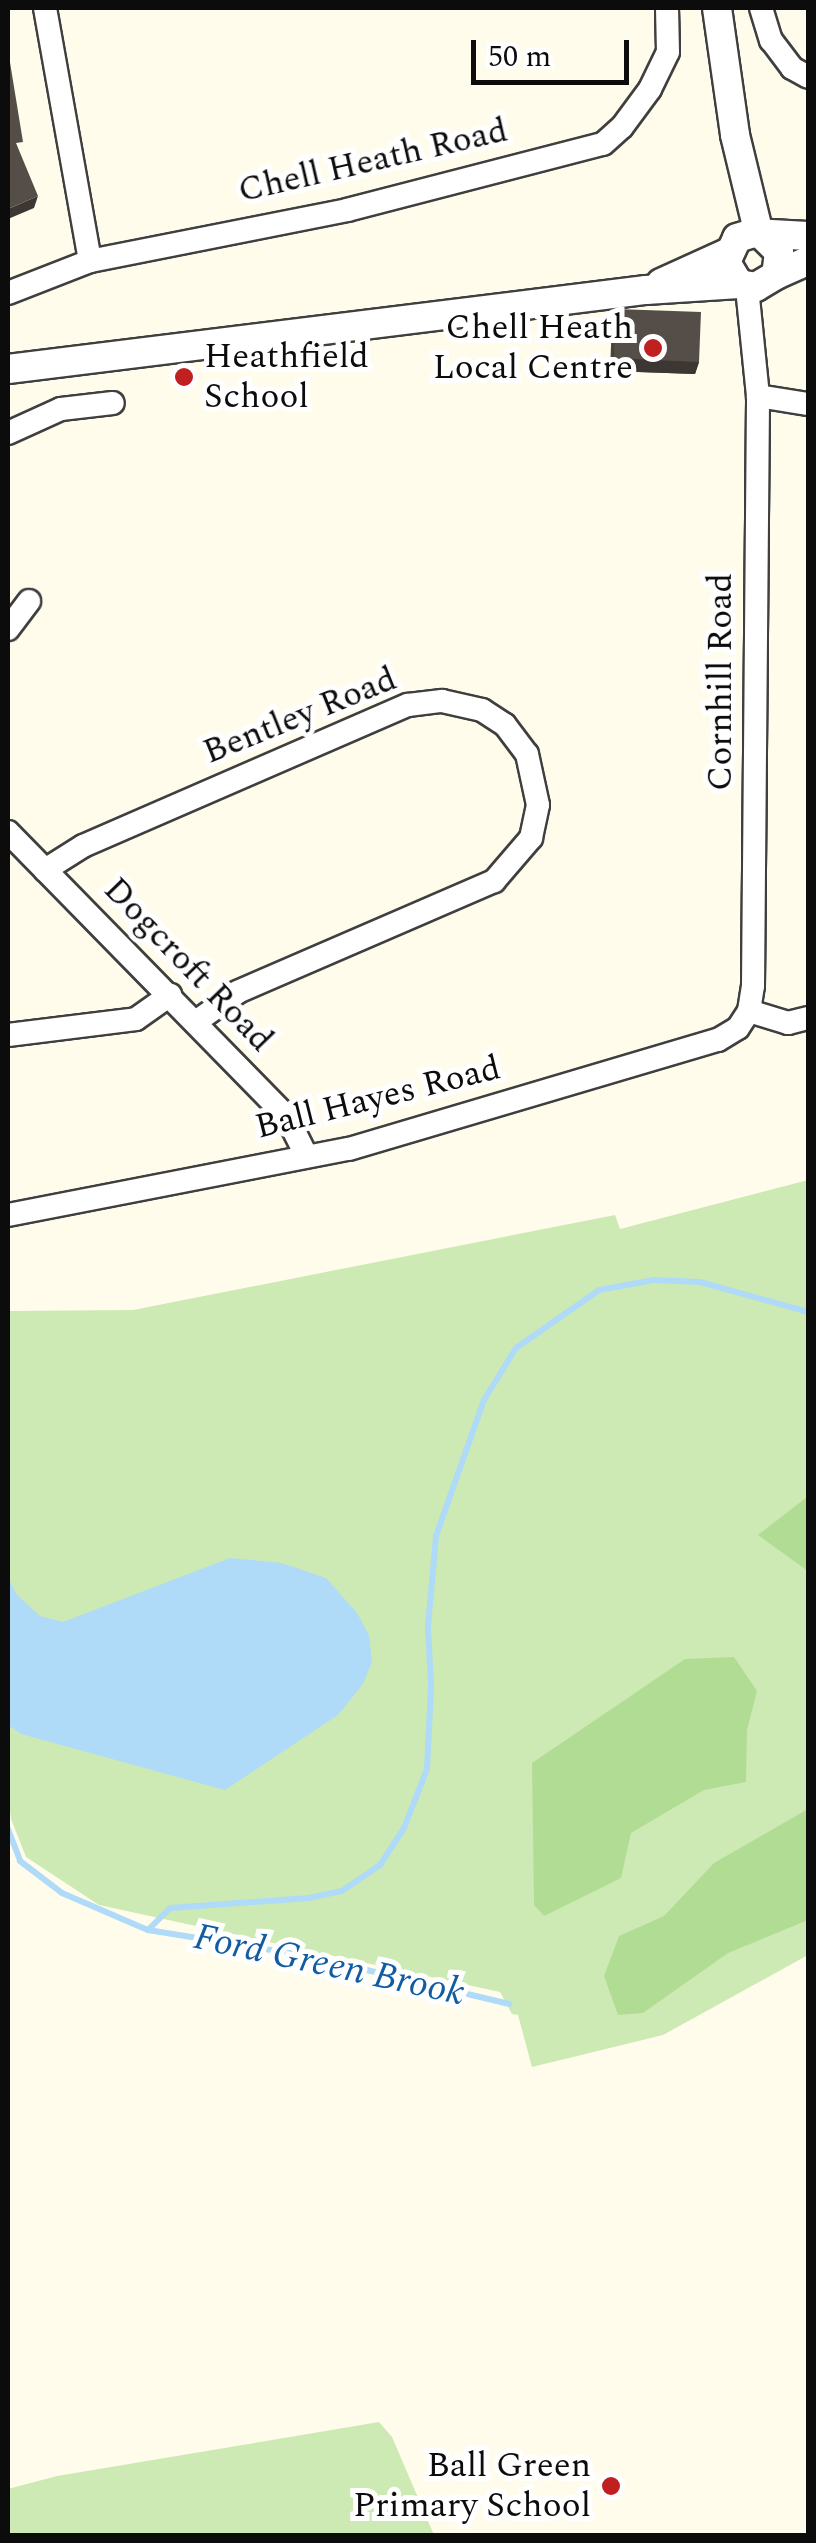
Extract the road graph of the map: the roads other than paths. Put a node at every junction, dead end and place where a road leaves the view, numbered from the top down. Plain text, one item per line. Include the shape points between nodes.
1 (45, 8) edge
2 (667, 8) edge
3 (717, 8) edge
4 (762, 8) edge
5 (808, 77) edge
6 (735, 134) junction
7 (760, 235) junction
8 (808, 236) edge
9 (729, 249) junction
10 (90, 261) junction
11 (808, 261) edge
12 (757, 282) junction
13 (646, 290) junction
14 (8, 293) edge
15 (8, 369) edge
16 (758, 396) junction
17 (113, 403) dead end
18 (808, 404) edge
19 (8, 433) edge
20 (29, 602) dead end
21 (8, 629) edge
22 (8, 832) edge
23 (45, 870) junction
24 (170, 995) junction
25 (750, 1012) junction
26 (197, 1021) junction
27 (798, 1021) edge
28 (8, 1036) edge
29 (306, 1155) junction
30 (8, 1214) edge

1 - 10 street
2 - 10 street, Chell Heath Road via 668,52 650,89 602,144 347,210
3 - 6 street
4 - 5 street via 771,40
6 - 7 street
6 - 9 street
7 - 8 street
7 - 9 street via 744,235
7 - 12 street via 778,252
9 - 12 street via 728,272
9 - 13 street
10 - 14 street, Chell Heath Road
11 - 12 street
12 - 13 street
12 - 16 street, Cornhill Road
13 - 15 street
16 - 18 street
16 - 25 street, Cornhill Road
17 - 19 street via 62,409
20 - 21 street
22 - 23 street, Dogcroft Road
23 - 24 street, Dogcroft Road
23 - 26 street, Bentley Road via 84,846 408,705 442,701 482,710 504,725 527,754 538,805 531,838 494,881 238,992
24 - 26 street, Dogcroft Road
24 - 28 street via 136,1019
25 - 27 street
25 - 29 street, Ball Hayes Road via 718,1040 348,1149
26 - 29 street, Dogcroft Road via 287,1117
29 - 30 street, Ball Hayes Road

